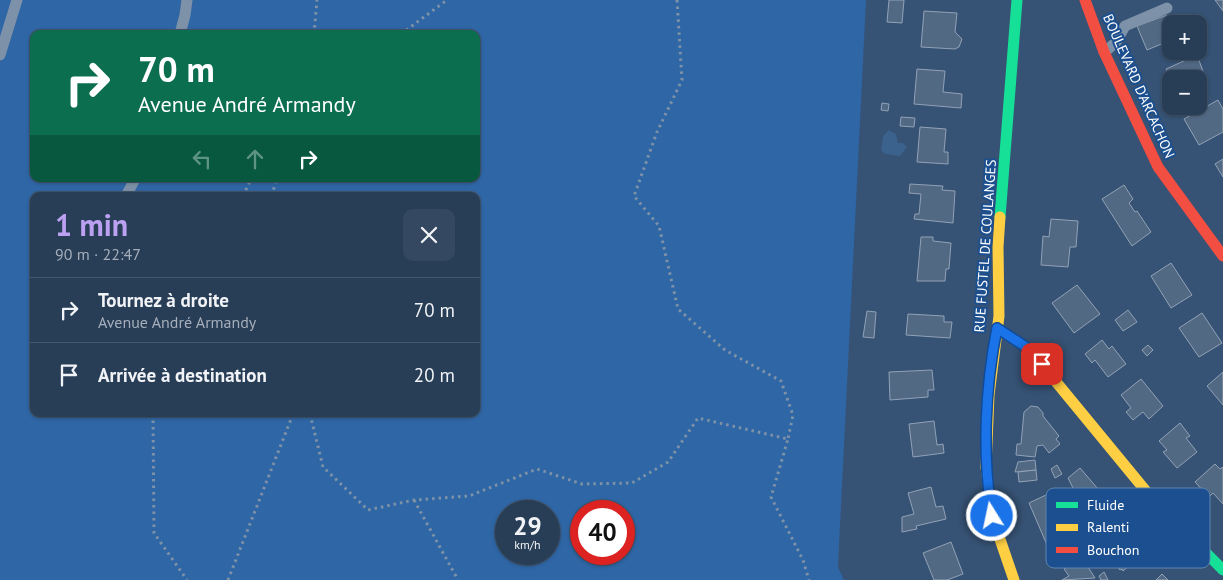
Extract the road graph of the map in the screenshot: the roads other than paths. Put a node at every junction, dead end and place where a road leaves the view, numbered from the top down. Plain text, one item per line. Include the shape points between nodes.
1 (17, 0) edge
2 (187, 0) edge
3 (1017, 0) edge
4 (1085, 0) edge
5 (1167, 8) dead end
6 (181, 30) edge
7 (1104, 52) junction
8 (0, 55) edge
9 (1223, 256) edge
10 (997, 328) junction
11 (1142, 488) edge
12 (1210, 557) edge
13 (1223, 570) edge
14 (1014, 580) edge

1 - 8 lane
2 - 6 lane
3 - 10 street, RUE FUSTEL DE COULANGES via 998,247
4 - 7 street, BOULEVARD D'ARCACHON
5 - 7 lane via 1125,26 1116,42
7 - 9 street, BOULEVARD D'ARCACHON via 1158,167
10 - 11 street via 1029,349
10 - 14 street, RUE FUSTEL DE COULANGES via 989,395 986,468 992,516
12 - 13 street

